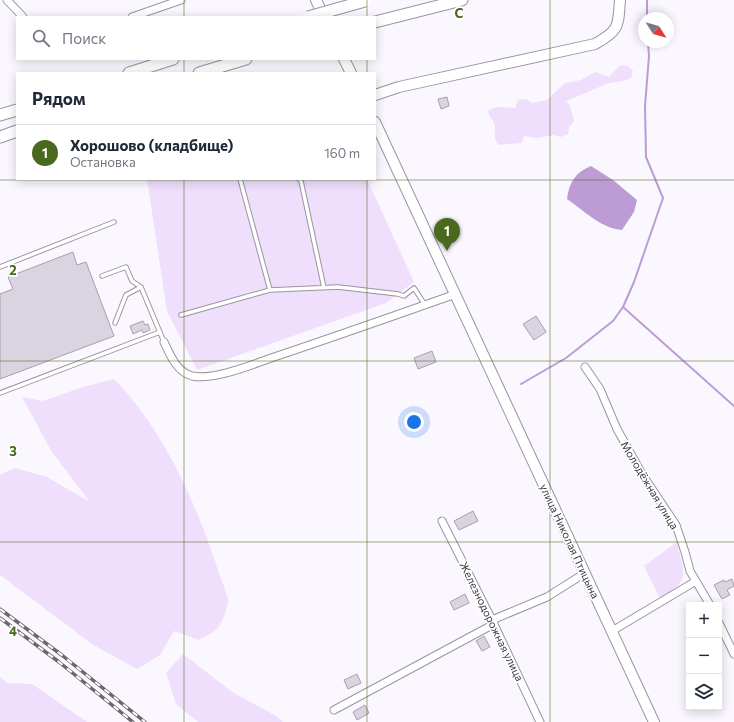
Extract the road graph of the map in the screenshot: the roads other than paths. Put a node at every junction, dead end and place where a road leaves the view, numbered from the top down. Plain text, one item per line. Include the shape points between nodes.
1 (7, 0) edge
2 (181, 0) edge
3 (316, 0) edge
4 (462, 0) edge
5 (619, 0) edge
6 (367, 1) edge
7 (22, 16) edge
8 (135, 16) edge
9 (312, 16) edge
10 (324, 16) edge
11 (376, 22) edge
12 (170, 60) edge
13 (243, 60) edge
14 (344, 60) edge
15 (132, 72) edge
16 (202, 72) edge
17 (350, 72) edge
18 (376, 95) edge
19 (16, 110) edge
20 (0, 115) edge
21 (376, 124) edge
22 (16, 131) edge
23 (0, 137) edge
24 (240, 180) edge
25 (300, 180) edge
26 (114, 222) dead end
27 (0, 267) edge
28 (102, 276) dead end
29 (141, 288) junction
30 (324, 288) junction
31 (270, 290) junction
32 (456, 294) junction
33 (425, 305) junction
34 (181, 315) dead end
35 (115, 323) dead end
36 (160, 332) junction
37 (164, 342) joint
38 (585, 367) dead end
39 (0, 393) edge
40 (442, 521) dead end
41 (585, 573) junction
42 (696, 581) junction
43 (708, 602) edge
44 (493, 622) junction
45 (722, 629) edge
46 (612, 631) junction
47 (734, 654) edge
48 (334, 710) dead end
49 (540, 722) edge
50 (654, 722) edge

1 - 7 street
2 - 8 street
3 - 10 main road
4 - 11 highway
5 - 18 main road via 619,19 615,28 607,38 595,44
6 - 9 highway, bridge
12 - 15 highway
13 - 16 highway
14 - 17 main road
19 - 20 highway
21 - 32 main road, улица Николая Птицына
22 - 23 highway
24 - 31 lane
25 - 30 lane
26 - 27 lane
28 - 29 lane via 126,267 132,281
29 - 35 lane via 126,295
29 - 36 lane
30 - 31 lane
30 - 33 lane via 338,287 404,296 414,288
31 - 34 lane
32 - 33 street
32 - 41 main road, улица Николая Птицына
33 - 37 street via 232,371 201,376 183,371 170,355
36 - 37 lane
36 - 39 lane
38 - 42 street, Молодёжная улица via 600,389 617,429 642,474 676,526 690,571
40 - 44 street, Железнодорожная улица
41 - 44 street via 547,597
41 - 46 main road, улица Николая Птицына
42 - 43 street, Молодёжная улица
42 - 46 street
44 - 48 street
44 - 49 street, Железнодорожная улица
45 - 47 street
46 - 50 main road, улица Николая Птицына

